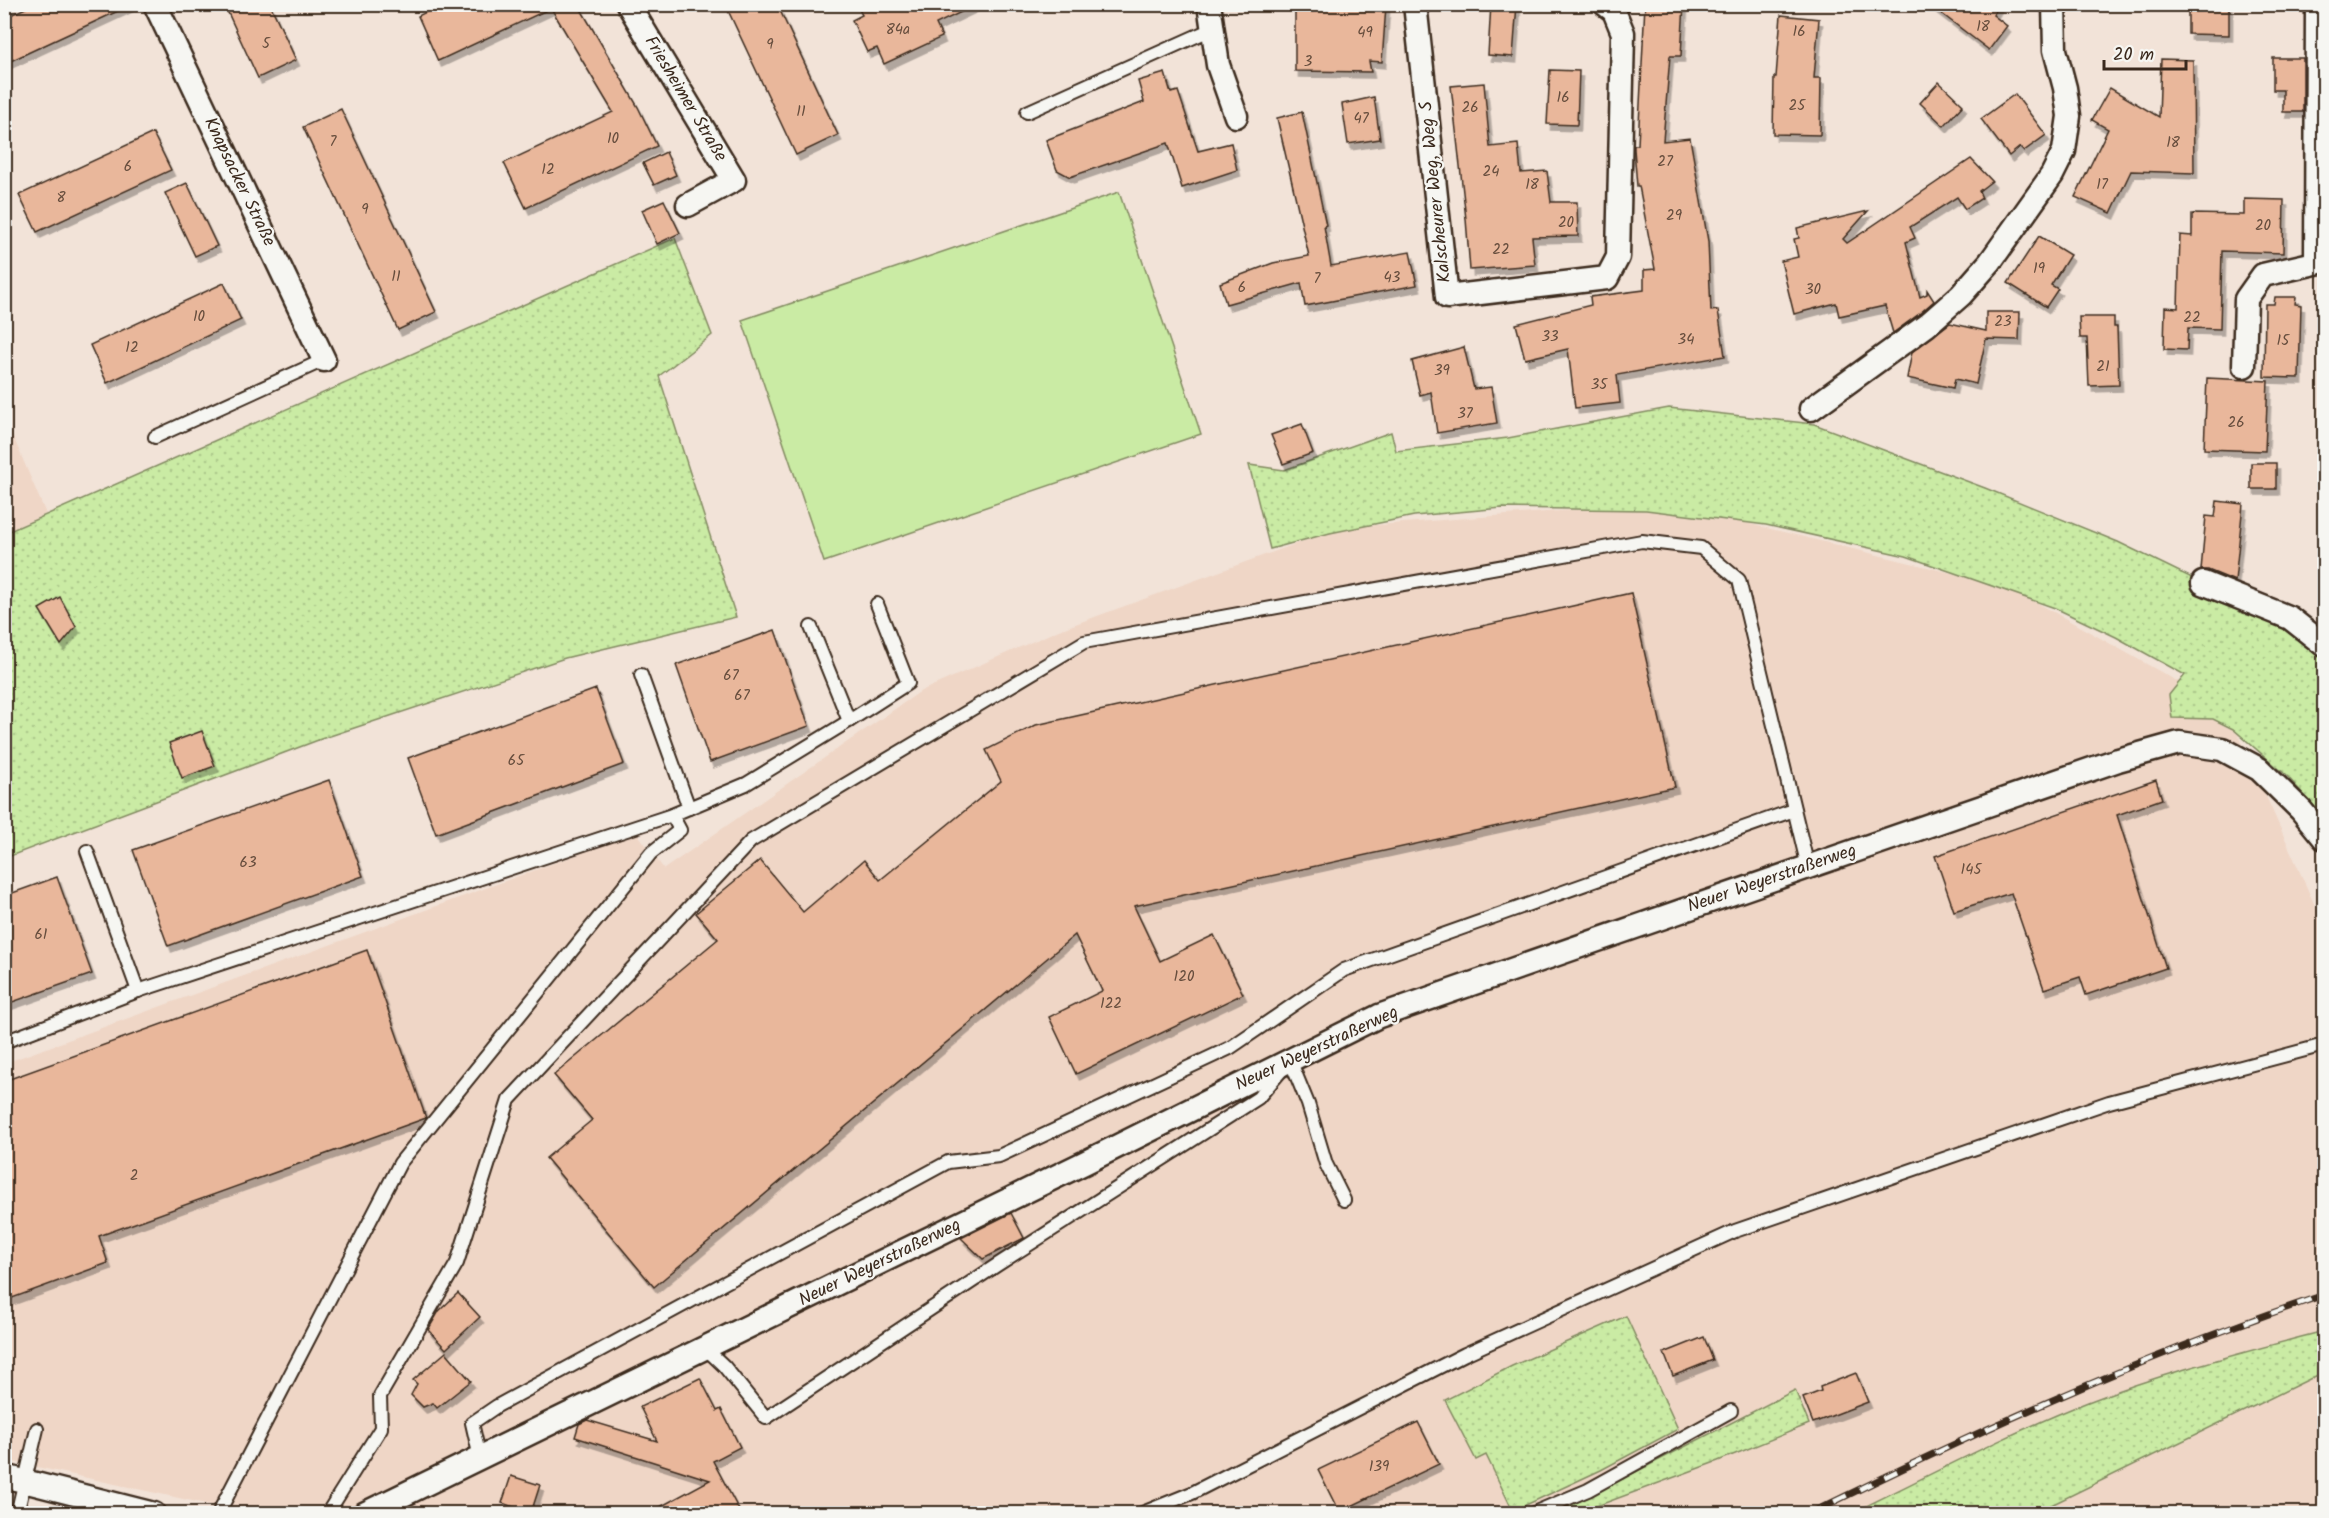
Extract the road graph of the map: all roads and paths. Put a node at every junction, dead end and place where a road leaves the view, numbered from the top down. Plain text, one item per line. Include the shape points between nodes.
1 (154, 4) edge
2 (628, 4) edge
3 (1209, 4) edge
4 (1415, 4) edge
5 (1605, 4) edge
6 (2054, 4) edge
7 (2317, 4) edge
8 (1213, 31) junction
9 (1026, 112) dead end
10 (1236, 116) dead end
11 (688, 205) dead end
12 (2320, 261) edge
13 (324, 360) joint
14 (2244, 366) dead end
15 (1811, 409) dead end
16 (155, 437) dead end
17 (2203, 583) dead end
18 (877, 604) dead end
19 (811, 627) dead end
20 (2325, 645) edge
21 (640, 675) dead end
22 (849, 721) junction
23 (689, 808) junction
24 (1794, 810) junction
25 (672, 815) junction
26 (2325, 838) edge
27 (87, 851) dead end
28 (1808, 867) junction
29 (138, 991) junction
30 (4, 1042) edge
31 (2325, 1045) edge
32 (1290, 1060) junction
33 (1344, 1200) dead end
34 (705, 1348) junction
35 (1731, 1411) dead end
36 (37, 1429) dead end
37 (480, 1458) junction
38 (14, 1478) edge
39 (17, 1514) edge
40 (154, 1514) edge
41 (218, 1514) edge
42 (327, 1514) edge
43 (364, 1514) edge
44 (1140, 1514) edge
45 (1531, 1514) edge

1 - 13 street, Knapsacker Straße
2 - 11 street, Friesheimer Straße via 734,180
3 - 8 street
4 - 5 street, Kalscheurer Weg, Weg S via 1448,297 1607,278 1618,257 1623,33 1614,11
6 - 15 street via 2055,50 2069,117 2064,151 2052,176 1961,295 1927,325
7 - 12 street
8 - 9 lane
8 - 10 street via 1218,65
12 - 14 street via 2262,274 2246,299
13 - 16 lane
17 - 20 street via 2290,618
18 - 22 lane via 908,683
19 - 22 lane
21 - 23 lane
22 - 23 lane via 746,784
23 - 25 lane
24 - 28 lane
24 - 37 lane via 1344,969 1230,1048 999,1156 948,1162 497,1406 472,1423
24 - 42 lane via 1739,580 1701,548 1642,541 1084,642 751,841 509,1100 457,1263 380,1396 381,1428
25 - 29 lane
25 - 41 lane via 680,830 651,853 400,1163
26 - 28 street, Neuer Weyerstraßerweg via 2259,769 2222,749 2179,743 2118,760
27 - 29 lane
28 - 32 street, Neuer Weyerstraßerweg via 1379,1016
29 - 30 lane
31 - 44 lane via 2109,1102 1735,1231 1465,1354 1192,1493
32 - 33 lane via 1326,1164
32 - 34 street, Neuer Weyerstraßerweg
32 - 34 lane via 1257,1098 766,1418
34 - 37 street, Neuer Weyerstraßerweg
35 - 45 lane via 1587,1490
36 - 38 lane
37 - 43 street, Neuer Weyerstraßerweg
38 - 39 lane
38 - 40 street

